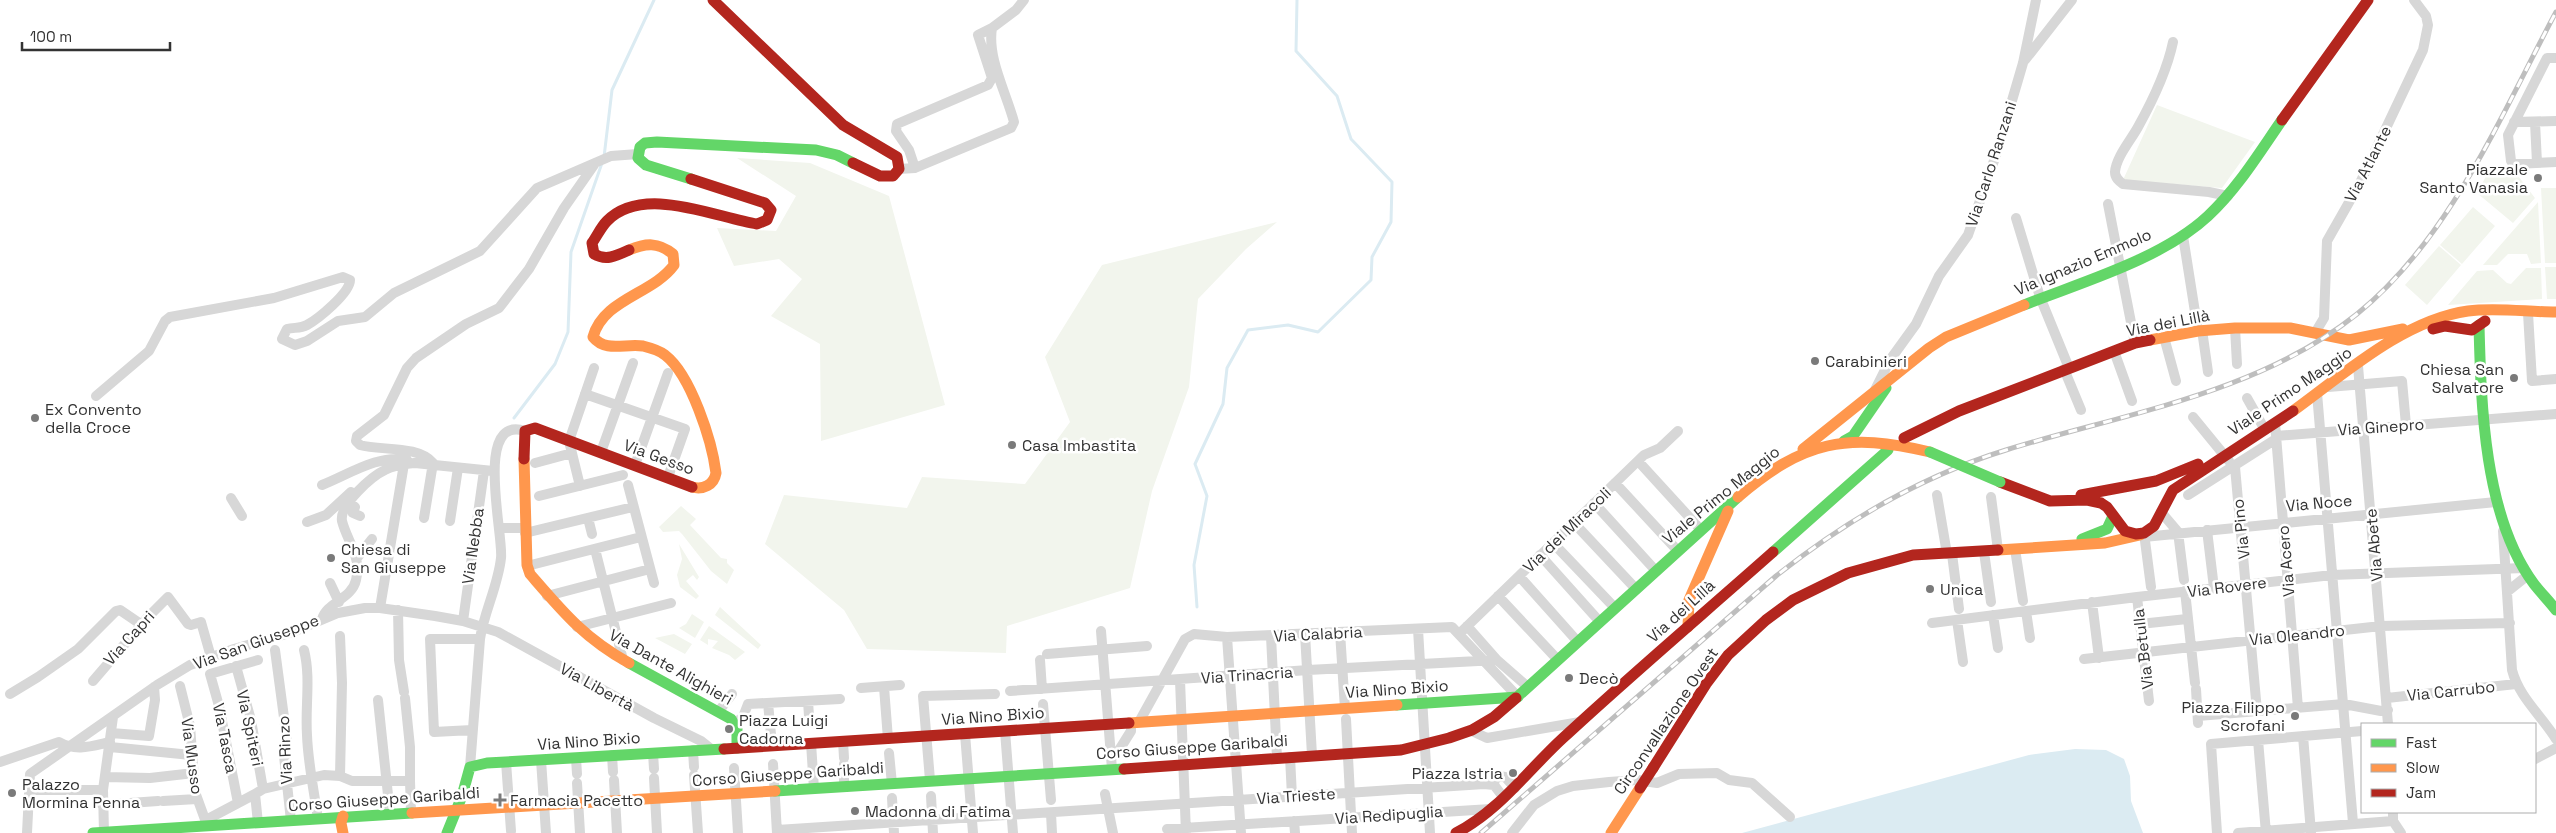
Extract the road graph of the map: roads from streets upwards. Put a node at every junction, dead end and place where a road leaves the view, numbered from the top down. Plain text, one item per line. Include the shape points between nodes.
1 (713, 0) edge
2 (1024, 0) edge
3 (2036, 0) edge
4 (2072, 0) edge
5 (2368, 0) edge
6 (2414, 0) edge
7 (2173, 42) dead end
8 (988, 53) junction
9 (2552, 58) edge
10 (2023, 63) junction
11 (2556, 121) edge
12 (2514, 122) junction
13 (2535, 122) junction
14 (638, 154) junction
15 (2537, 161) junction
16 (2556, 162) edge
17 (594, 164) junction
18 (915, 168) junction
19 (899, 169) junction
20 (2228, 196) junction
21 (2108, 204) dead end
22 (2016, 218) dead end
23 (2183, 236) junction
24 (2119, 268) junction
25 (2040, 298) junction
26 (2468, 312) junction
27 (2556, 312) edge
28 (2528, 313) junction
29 (2423, 323) junction
30 (2479, 324) junction
31 (2235, 328) junction
32 (2466, 329) junction
33 (2200, 331) junction
34 (2315, 333) junction
35 (2164, 337) junction
36 (2360, 339) junction
37 (2135, 343) junction
38 (2114, 351) junction
39 (2375, 355) junction
40 (633, 363) dead end
41 (2238, 364) dead end
42 (2358, 366) junction
43 (594, 368) dead end
44 (2066, 368) junction
45 (2481, 368) junction
46 (668, 372) dead end
47 (2208, 372) dead end
48 (1892, 378) junction
49 (2556, 379) edge
50 (2176, 381) dead end
51 (2360, 386) junction
52 (2327, 387) junction
53 (1873, 393) junction
54 (2316, 393) junction
55 (585, 394) junction
56 (96, 396) dead end
57 (2247, 398) dead end
58 (2132, 401) dead end
59 (618, 406) junction
60 (1874, 406) junction
61 (2081, 410) dead end
62 (2556, 414) edge
63 (1846, 415) junction
64 (2193, 416) dead end
65 (652, 418) junction
66 (2485, 419) junction
67 (2275, 423) junction
68 (2406, 426) junction
69 (2265, 430) junction
70 (2362, 430) junction
71 (525, 431) junction
72 (1678, 431) dead end
73 (2320, 432) junction
74 (1904, 438) dead end
75 (2276, 438) junction
76 (569, 440) junction
77 (1879, 440) junction
78 (1844, 442) junction
79 (1888, 450) dead end
80 (601, 452) junction
81 (572, 453) junction
82 (1796, 455) junction
83 (2223, 455) junction
84 (1638, 461) junction
85 (415, 463) junction
86 (433, 463) junction
87 (535, 463) dead end
88 (404, 464) junction
89 (635, 465) junction
90 (2235, 467) junction
91 (458, 468) junction
92 (387, 469) junction
93 (488, 471) junction
94 (668, 477) junction
95 (1615, 483) junction
96 (322, 485) dead end
97 (580, 486) junction
98 (2132, 487) junction
99 (1937, 495) dead end
100 (2188, 495) dead end
101 (539, 496) dead end
102 (1991, 497) dead end
103 (231, 498) dead end
104 (2042, 499) junction
105 (349, 502) junction
106 (2496, 502) junction
107 (1594, 504) junction
108 (1731, 505) junction
109 (633, 507) junction
110 (2161, 510) junction
111 (2372, 514) junction
112 (242, 516) dead end
113 (360, 516) dead end
114 (2113, 516) junction
115 (424, 518) dead end
116 (588, 518) junction
117 (2326, 518) junction
118 (2502, 519) junction
119 (450, 521) dead end
120 (307, 522) dead end
121 (2283, 522) junction
122 (1574, 523) junction
123 (2241, 526) junction
124 (501, 528) junction
125 (1701, 530) junction
126 (2207, 530) junction
127 (526, 531) junction
128 (2178, 532) junction
129 (592, 534) dead end
130 (2144, 535) junction
131 (641, 537) junction
132 (372, 539) dead end
133 (1553, 543) junction
134 (2062, 545) junction
135 (595, 549) junction
136 (1998, 550) junction
137 (2015, 550) junction
138 (1678, 551) junction
139 (1984, 552) junction
140 (1950, 554) junction
141 (1540, 556) junction
142 (357, 558) junction
143 (527, 566) junction
144 (2506, 566) junction
145 (650, 568) junction
146 (1656, 571) junction
147 (2526, 571) junction
148 (2376, 572) junction
149 (2332, 575) junction
150 (1519, 576) junction
151 (2184, 580) dead end
152 (2288, 580) junction
153 (604, 581) junction
154 (330, 582) dead end
155 (654, 583) dead end
156 (2246, 584) junction
157 (2151, 587) dead end
158 (2214, 588) junction
159 (1636, 589) junction
160 (2185, 591) junction
161 (2508, 591) junction
162 (547, 596) junction
163 (1498, 596) junction
164 (2137, 597) junction
165 (339, 602) junction
166 (1991, 602) dead end
167 (2092, 602) junction
168 (671, 603) dead end
169 (2024, 606) junction
170 (380, 608) junction
171 (1615, 608) junction
172 (1959, 609) dead end
173 (398, 610) junction
174 (2556, 610) edge
175 (1993, 615) junction
176 (612, 618) junction
177 (322, 619) junction
178 (2187, 619) junction
179 (1957, 620) junction
180 (463, 621) junction
181 (1600, 622) junction
182 (2510, 623) junction
183 (1932, 624) dead end
184 (2140, 624) junction
185 (142, 625) junction
186 (482, 626) junction
187 (1467, 626) junction
188 (2381, 626) junction
189 (577, 627) junction
190 (1688, 627) junction
191 (1418, 629) junction
192 (1101, 631) dead end
193 (1455, 631) junction
194 (2336, 631) junction
195 (1340, 632) junction
196 (1305, 634) junction
197 (340, 636) dead end
198 (1271, 636) junction
199 (2292, 636) junction
200 (1227, 637) junction
201 (2030, 638) dead end
202 (480, 639) junction
203 (2251, 640) junction
204 (1578, 642) junction
205 (1147, 646) dead end
206 (2191, 647) junction
207 (1998, 648) dead end
208 (275, 650) dead end
209 (304, 650) dead end
210 (1102, 650) junction
211 (2142, 652) junction
212 (211, 657) junction
213 (2098, 658) junction
214 (2084, 659) dead end
215 (258, 660) dead end
216 (623, 660) junction
217 (1483, 660) junction
218 (1497, 660) junction
219 (1558, 660) junction
220 (1963, 662) dead end
221 (1421, 665) junction
222 (236, 666) junction
223 (1342, 669) junction
224 (1308, 670) junction
225 (1272, 674) junction
226 (1230, 676) junction
227 (1180, 680) junction
228 (93, 681) dead end
229 (1163, 681) junction
230 (2516, 684) junction
231 (900, 685) dead end
232 (1105, 685) junction
233 (180, 686) dead end
234 (884, 686) junction
235 (154, 687) junction
236 (1528, 687) junction
237 (861, 688) dead end
238 (1042, 689) junction
239 (1010, 691) dead end
240 (10, 694) dead end
241 (732, 694) dead end
242 (994, 694) dead end
243 (1518, 697) junction
244 (2387, 698) junction
245 (840, 699) dead end
246 (2343, 699) junction
247 (378, 700) dead end
248 (2149, 700) dead end
249 (808, 701) junction
250 (768, 703) junction
251 (1044, 704) dead end
252 (1424, 704) junction
253 (2298, 704) junction
254 (2388, 710) junction
255 (719, 711) junction
256 (1310, 711) junction
257 (2257, 711) junction
258 (1274, 713) junction
259 (1345, 714) junction
260 (113, 716) junction
261 (809, 716) dead end
262 (1232, 717) junction
263 (1182, 720) junction
264 (1135, 722) junction
265 (1582, 722) junction
266 (735, 723) junction
267 (2388, 723) edge
268 (1107, 725) junction
269 (2551, 726) edge
270 (1045, 729) junction
271 (472, 730) junction
272 (2361, 730) edge
273 (1005, 731) junction
274 (1472, 731) junction
275 (965, 734) junction
276 (926, 736) junction
277 (2346, 736) junction
278 (888, 738) junction
279 (2556, 739) edge
280 (2303, 740) junction
281 (110, 741) junction
282 (843, 741) junction
283 (811, 743) junction
284 (1426, 744) junction
285 (2258, 744) junction
286 (772, 745) junction
287 (68, 747) junction
288 (737, 748) junction
289 (2556, 748) edge
290 (711, 749) junction
291 (692, 750) junction
292 (653, 753) junction
293 (1348, 753) junction
294 (889, 754) dead end
295 (191, 755) junction
296 (612, 755) junction
297 (1111, 755) junction
298 (1312, 755) junction
299 (1290, 757) junction
300 (576, 758) junction
301 (1277, 758) junction
302 (2536, 758) edge
303 (541, 760) junction
304 (1234, 760) junction
305 (0, 762) edge
306 (506, 762) junction
307 (773, 764) dead end
308 (1183, 764) junction
309 (470, 767) junction
310 (734, 768) dead end
311 (1112, 769) junction
312 (194, 773) junction
313 (1048, 774) junction
314 (340, 776) junction
315 (411, 776) junction
316 (1009, 776) junction
317 (105, 778) junction
318 (312, 778) junction
319 (386, 779) junction
320 (970, 779) junction
321 (930, 780) junction
322 (287, 784) junction
323 (892, 784) junction
324 (1489, 784) junction
325 (844, 786) junction
326 (1428, 787) junction
327 (1514, 788) junction
328 (814, 789) junction
329 (29, 790) junction
330 (103, 790) junction
331 (775, 791) junction
332 (259, 792) junction
333 (1350, 792) junction
334 (736, 793) junction
335 (1105, 794) dead end
336 (695, 796) junction
337 (931, 796) dead end
338 (1292, 796) junction
339 (656, 798) junction
340 (892, 798) dead end
341 (1504, 798) junction
342 (197, 799) junction
343 (1051, 800) dead end
344 (1238, 800) junction
345 (615, 801) junction
346 (238, 803) junction
347 (579, 803) junction
348 (1185, 803) junction
349 (102, 805) junction
350 (544, 805) junction
351 (509, 807) junction
352 (457, 810) junction
353 (1108, 810) junction
354 (1491, 810) junction
355 (411, 812) junction
356 (1051, 813) junction
357 (1429, 813) junction
358 (390, 814) junction
359 (343, 816) junction
360 (1011, 816) junction
361 (2393, 816) edge
362 (1790, 817) dead end
363 (972, 818) junction
364 (1352, 818) junction
365 (318, 819) junction
366 (291, 821) junction
367 (932, 821) junction
368 (1294, 821) junction
369 (206, 822) junction
370 (2353, 822) junction
371 (1474, 824) junction
372 (264, 826) edge
373 (894, 828) edge
374 (859, 829) edge
375 (1167, 829) dead end
376 (1241, 829) edge
377 (180, 830) edge
378 (816, 830) edge
379 (1186, 830) edge
380 (2311, 830) edge
381 (510, 831) dead end
382 (777, 832) edge
383 (2266, 832) edge
384 (27, 833) edge
385 (93, 833) edge
386 (104, 833) edge
387 (343, 833) edge
388 (447, 833) edge
389 (546, 833) edge
390 (580, 833) edge
391 (617, 833) edge
392 (658, 833) edge
393 (698, 833) edge
394 (738, 833) edge
395 (933, 833) edge
396 (973, 833) edge
397 (1013, 833) edge
398 (1052, 833) edge
399 (1113, 833) edge
400 (1295, 833) edge
401 (1352, 833) edge
402 (1430, 833) edge
403 (1456, 833) edge
404 (1464, 833) edge
405 (1512, 833) edge
406 (1611, 833) edge
407 (2217, 833) edge
408 (2238, 833) edge
409 (2401, 833) edge

1 - 19 street via 843,125 897,157
2 - 8 street via 992,28
3 - 10 street, Via Carlo Ranzani
4 - 10 street
5 - 20 street, Via Ignazio Emmolo
6 - 34 street, Via Atlante via 2426,16 2428,25 2423,50 2360,183 2327,241 2324,318
7 - 20 street via 2169,62 2138,128 2117,163 2115,173 2124,184
8 - 18 street via 992,78 988,85 897,124 896,131 909,150
8 - 18 street via 1012,114 1013,125
9 - 12 street
10 - 53 street, Via Carlo Ranzani via 1968,235 1939,276 1916,324 1884,370
11 - 13 street
12 - 13 street
12 - 15 street via 2508,135 2511,161 2514,164
13 - 15 street
14 - 17 street via 611,156
14 - 19 street via 642,144 657,142 802,149 837,155 880,176 892,176
14 - 94 street, Via Gesso via 646,165 754,199 765,203 771,210 767,220 757,224 671,205 638,202 624,207 601,226 592,243 592,250 602,259 613,258 633,247 650,245 670,250 675,259 667,275 603,317 595,327 593,337 606,347 634,345 651,348 672,360 692,396 716,474 712,485 705,488 696,488
15 - 16 street
17 - 56 street via 532,192 480,250 394,293 365,317 338,321 307,342 295,345 282,339 288,329 306,326 345,293 350,287 350,280 343,277 274,298 180,314 165,321 149,351
17 - 86 street via 529,269 499,308 466,324 416,358 407,368 384,415 357,436 356,441 360,445 397,449 429,458
18 - 19 street
20 - 23 street, Via Ignazio Emmolo
21 - 24 street
22 - 25 street
23 - 24 street, Via Ignazio Emmolo
23 - 33 street
24 - 25 street, Via Ignazio Emmolo
24 - 37 street
25 - 44 street
25 - 48 street, Via Ignazio Emmolo via 1946,337
26 - 28 street
26 - 29 street
26 - 30 street via 2479,316
26 - 32 street via 2460,320
27 - 28 street
28 - 30 street via 2497,317
28 - 49 street via 2532,381
29 - 36 street, Via dei Lillà
29 - 39 street
30 - 32 street via 2474,330
30 - 45 street
31 - 33 street, Via dei Lillà
31 - 34 street, Via dei Lillà via 2290,328
31 - 41 street
32 - 39 street via 2445,326 2428,330
32 - 45 street
33 - 35 street, Via dei Lillà
33 - 47 street
34 - 36 street, Via dei Lillà
35 - 37 street, Via dei Lillà
35 - 50 street
36 - 39 street
37 - 38 street, Via dei Lillà
38 - 44 street, Via dei Lillà
38 - 58 street
39 - 42 street, Viale Primo Maggio
40 - 59 street
42 - 51 street, Via Abete
42 - 52 street, Viale Primo Maggio
43 - 55 street
44 - 61 street
44 - 74 street, Via dei Lillà via 1932,423
45 - 66 street
46 - 65 street
48 - 53 street, Via Ignazio Emmolo
48 - 60 street
51 - 52 street
51 - 68 street via 2402,381
51 - 70 street, Via Abete
52 - 54 street, Viale Primo Maggio
53 - 63 street, Via Ignazio Emmolo
54 - 67 street, Viale Primo Maggio
54 - 73 street
55 - 59 street
55 - 76 street
57 - 69 street
59 - 65 street
59 - 80 street
60 - 77 street via 1872,425
60 - 78 street via 1853,436
62 - 66 street, Via Ginepro
63 - 78 street via 1839,429
63 - 82 street, Via Ignazio Emmolo
64 - 83 street
65 - 89 street
65 - 94 street via 685,429
66 - 68 street, Via Ginepro
66 - 106 street
67 - 69 street, Viale Primo Maggio
67 - 75 street, Via Acero
68 - 70 street, Via Ginepro
69 - 83 street, Viale Primo Maggio
70 - 73 street, Via Ginepro
70 - 111 street, Via Abete
71 - 76 street, Via Gesso via 535,428
71 - 93 street, Via Nebba via 512,430 501,439
71 - 127 street, Via Dante Alighieri
72 - 84 street, Via dei Miracoli via 1660,448 1644,454
73 - 75 street, Via Ginepro
73 - 117 street
75 - 90 street
75 - 121 street, Via Acero
76 - 80 street, Via Gesso
76 - 81 street
77 - 78 street, Viale Primo Maggio
77 - 104 street, Viale Primo Maggio, bridge via 1930,452
78 - 82 street, Viale Primo Maggio
79 - 190 street, Via dei Lillà
80 - 89 street, Via Gesso
81 - 87 street
81 - 97 street
82 - 108 street, Viale Primo Maggio
83 - 90 street
83 - 98 street
83 - 110 street via 2173,490
84 - 95 street, Via dei Miracoli
84 - 125 street
85 - 86 street
85 - 88 street
85 - 96 street via 386,461 360,468
86 - 91 street
86 - 115 street
88 - 92 street
88 - 170 street
89 - 94 street, Via Gesso
90 - 100 street
90 - 123 street, Via Pino
91 - 93 street
91 - 119 street
92 - 105 street via 376,475
92 - 120 street via 377,470 326,515
93 - 124 street
93 - 180 street, Via Nebba
95 - 107 street, Via dei Miracoli
95 - 138 street
97 - 101 street
97 - 109 street via 626,480
98 - 104 street
98 - 110 street via 2144,487 2156,495
98 - 114 street via 2115,499
99 - 140 street
102 - 136 street
103 - 112 street
104 - 114 street via 2093,501 2106,507
105 - 113 street via 355,507 353,513
105 - 142 street via 342,520
106 - 111 street, Via Noce
106 - 118 street
107 - 122 street, Via dei Miracoli
107 - 146 street
108 - 125 street, Viale Primo Maggio
108 - 190 street via 1689,600
109 - 116 street
109 - 131 street
110 - 128 street
110 - 130 street via 2157,523
111 - 117 street, Via Noce
111 - 148 street, Via Abete
114 - 130 street via 2122,529
114 - 134 street via 2107,529 2100,533
116 - 127 street
116 - 129 street
117 - 121 street, Via Noce
117 - 149 street
118 - 144 street
118 - 147 street
121 - 123 street, Via Noce
121 - 152 street, Via Acero
122 - 133 street, Via dei Miracoli
122 - 159 street
123 - 126 street, Via Noce
123 - 156 street, Via Pino
124 - 127 street
124 - 186 street via 502,558
125 - 138 street, Viale Primo Maggio
126 - 128 street, Via Noce
126 - 158 street
127 - 143 street, Via Dante Alighieri
128 - 130 street, Via Noce
128 - 151 street
130 - 134 street via 2127,540
130 - 157 street
131 - 135 street
131 - 145 street
132 - 142 street
133 - 141 street, Via dei Miracoli
133 - 171 street
134 - 137 street
135 - 143 street
135 - 153 street
136 - 137 street
136 - 139 street
137 - 169 street
138 - 146 street, Viale Primo Maggio
139 - 140 street
139 - 166 street
140 - 172 street
140 - 406 street, Circonvallazione Ovest, bridge via 1913,556 1881,563 1832,580 1793,600 1766,620 1728,655 1706,684
141 - 150 street, Via dei Miracoli
141 - 181 street
142 - 165 street via 356,580
143 - 162 street, Via Dante Alighieri
144 - 147 street, Via Rovere
144 - 148 street, Via Rovere
144 - 161 street
145 - 153 street
145 - 155 street
146 - 159 street, Viale Primo Maggio
147 - 161 street
147 - 174 street
148 - 149 street, Via Rovere
148 - 188 street, Via Abete
149 - 152 street, Via Rovere
149 - 194 street
150 - 163 street, Via dei Miracoli
150 - 204 street
152 - 156 street, Via Rovere
152 - 199 street, Via Acero
153 - 162 street
153 - 176 street
154 - 165 street
156 - 158 street, Via Rovere
156 - 203 street, Via Pino
158 - 160 street, Via Rovere
159 - 171 street, Viale Primo Maggio
160 - 164 street, Via Rovere
160 - 178 street
161 - 182 street
162 - 189 street, Via Dante Alighieri
163 - 187 street, Via dei Miracoli
163 - 219 street
164 - 167 street, Via Rovere
164 - 184 street, Via Betulla
165 - 177 street via 324,612
167 - 169 street, Via Rovere
167 - 213 street
168 - 176 street
169 - 175 street, Via Rovere
169 - 201 street
170 - 173 street, Via San Giuseppe
170 - 177 street, Via San Giuseppe via 352,609
171 - 181 street, Viale Primo Maggio
173 - 180 street, Via San Giuseppe
173 - 315 street via 398,660
175 - 179 street, Via Rovere
175 - 207 street
176 - 189 street
176 - 216 street
177 - 212 street, Via San Giuseppe via 293,632
178 - 184 street
178 - 206 street
179 - 183 street, Via Rovere
179 - 220 street
180 - 186 street, Via San Giuseppe
181 - 204 street, Viale Primo Maggio
182 - 188 street, Via Oleandro
182 - 230 street via 2512,670
184 - 211 street, Via Betulla
185 - 212 street, Via Capri via 168,597 188,624 200,622
185 - 228 street, Via Capri
185 - 240 street via 120,610 116,611 78,649
186 - 202 street
186 - 290 street, Via Libertà
187 - 193 street, Via dei Miracoli
187 - 218 street
188 - 194 street, Via Oleandro
188 - 244 street, Via Abete
189 - 216 street, Via Dante Alighieri
190 - 265 street, Via dei Lillà
191 - 193 street, Via Calabria
191 - 195 street, Via Calabria
191 - 221 street
192 - 210 street
193 - 217 street
194 - 199 street, Via Oleandro
194 - 246 street
195 - 196 street, Via Calabria
195 - 223 street
196 - 198 street, Via Calabria
196 - 224 street
197 - 314 street
198 - 200 street, Via Calabria
198 - 225 street
199 - 203 street, Via Oleandro
199 - 253 street, Via Acero
200 - 226 street
200 - 229 street, Via Calabria via 1194,634 1185,639
202 - 271 street
202 - 271 street via 430,639 434,732
203 - 206 street, Via Oleandro
203 - 257 street, Via Pino
204 - 219 street, Viale Primo Maggio
205 - 210 street
206 - 211 street, Via Oleandro
206 - 257 street via 2198,720
208 - 322 street, Via Rinzo via 287,740 284,756
209 - 318 street
210 - 232 street
210 - 238 street via 1044,657
211 - 213 street, Via Oleandro
211 - 248 street, Via Betulla
212 - 235 street, Via San Giuseppe via 179,668
213 - 214 street, Via Oleandro
215 - 222 street
216 - 255 street, Via Dante Alighieri
217 - 218 street, Via Trinacria
217 - 221 street, Via Trinacria
217 - 243 street
218 - 236 street
219 - 236 street, Viale Primo Maggio
221 - 223 street, Via Trinacria
221 - 252 street
222 - 332 street, Via Spiteri via 251,720
222 - 346 street, Via Tasca via 210,674
223 - 224 street, Via Trinacria
223 - 259 street
224 - 225 street, Via Trinacria
224 - 256 street
225 - 226 street, Via Trinacria
225 - 258 street
226 - 227 street, Via Trinacria
226 - 262 street
227 - 229 street, Via Trinacria
227 - 263 street
229 - 232 street, Via Trinacria
229 - 264 street
230 - 244 street, Via Carrubo
230 - 269 street via 2526,700
231 - 234 street
232 - 238 street, Via Trinacria
232 - 268 street
233 - 295 street, Via Musso via 190,726
234 - 237 street
234 - 278 street
235 - 260 street, Via San Giuseppe
235 - 281 street via 149,736
236 - 243 street, Viale Primo Maggio
238 - 239 street, Via Trinacria
241 - 255 street
242 - 276 street via 923,696
243 - 252 street, Via Nino Bixio
243 - 274 street, Viale Primo Maggio
244 - 254 street, Via Abete
245 - 249 street
246 - 253 street
246 - 254 street via 2380,711
246 - 277 street
247 - 319 street
249 - 250 street
249 - 261 street
250 - 266 street via 748,704 743,716
250 - 286 street
251 - 270 street
252 - 259 street, Via Nino Bixio
252 - 284 street
253 - 257 street
254 - 267 street, Via Abete
255 - 266 street, Via Dante Alighieri
256 - 258 street, Via Nino Bixio
256 - 259 street, Via Nino Bixio
256 - 298 street
258 - 262 street, Via Nino Bixio
258 - 301 street
259 - 293 street
260 - 281 street
260 - 287 street, Via San Giuseppe
262 - 263 street, Via Nino Bixio
262 - 304 street
263 - 264 street, Via Nino Bixio
263 - 308 street
264 - 268 street, Via Nino Bixio
264 - 297 street via 1116,755
265 - 274 street via 1487,738
265 - 327 street, Via dei Lillà
266 - 288 street, Via Dante Alighieri
268 - 270 street, Via Nino Bixio
268 - 297 street
269 - 279 street
270 - 273 street, Via Nino Bixio
270 - 313 street
271 - 309 street
272 - 277 street
273 - 275 street, Via Nino Bixio
273 - 316 street
274 - 284 street, Corso Giuseppe Garibaldi
275 - 276 street, Via Nino Bixio
275 - 320 street
276 - 278 street, Via Nino Bixio
276 - 321 street
277 - 280 street
277 - 370 street
278 - 282 street, Via Nino Bixio
280 - 285 street
280 - 380 street
281 - 287 street
281 - 295 street
281 - 317 street
282 - 283 street, Via Nino Bixio
282 - 325 street
283 - 286 street, Via Nino Bixio
283 - 328 street
284 - 293 street, Corso Giuseppe Garibaldi via 1400,750
284 - 326 street
285 - 383 street
285 - 407 street via 2210,744
286 - 288 street, Via Nino Bixio
287 - 305 street via 59,742
287 - 329 street, Via San Giuseppe via 30,774
288 - 290 street, Via Nino Bixio
289 - 302 street
290 - 291 street, Via Nino Bixio
291 - 292 street, Via Nino Bixio
291 - 336 street
292 - 296 street, Via Nino Bixio
292 - 339 street
293 - 298 street, Corso Giuseppe Garibaldi
293 - 333 street
294 - 323 street
295 - 312 street, Via Musso
296 - 300 street, Via Nino Bixio
296 - 345 street
297 - 311 street
298 - 299 street, Corso Giuseppe Garibaldi
299 - 301 street, Corso Giuseppe Garibaldi
299 - 338 street
300 - 303 street, Via Nino Bixio
300 - 347 street
301 - 304 street, Corso Giuseppe Garibaldi
303 - 306 street, Via Nino Bixio
303 - 350 street
304 - 308 street, Corso Giuseppe Garibaldi
304 - 344 street
306 - 309 street, Via Nino Bixio
306 - 351 street
307 - 331 street
308 - 311 street, Corso Giuseppe Garibaldi
308 - 348 street
309 - 352 street
310 - 334 street
311 - 313 street, Corso Giuseppe Garibaldi
312 - 317 street via 150,778
312 - 342 street, Via Musso
313 - 316 street, Corso Giuseppe Garibaldi
313 - 343 street
314 - 318 street
314 - 319 street via 352,781
315 - 319 street
315 - 355 street
316 - 320 street, Corso Giuseppe Garibaldi
316 - 360 street
317 - 330 street
318 - 322 street
318 - 365 street
319 - 358 street
320 - 321 street, Corso Giuseppe Garibaldi
320 - 363 street
321 - 323 street, Corso Giuseppe Garibaldi
322 - 332 street
322 - 366 street, Via Rinzo
323 - 325 street, Corso Giuseppe Garibaldi
324 - 326 street, Via Trieste
324 - 327 street, Via Trieste via 1499,776 1505,777
324 - 341 street
325 - 328 street, Corso Giuseppe Garibaldi
326 - 333 street, Via Trieste
326 - 357 street
327 - 341 street, Via dei Lillà
328 - 331 street, Corso Giuseppe Garibaldi
329 - 330 street
329 - 384 street, Via San Giuseppe
330 - 349 street
331 - 334 street, Corso Giuseppe Garibaldi
331 - 382 street
332 - 346 street
332 - 372 street, Via Spiteri
333 - 338 street, Via Trieste
333 - 364 street
334 - 336 street, Corso Giuseppe Garibaldi
334 - 394 street
335 - 353 street
336 - 339 street, Corso Giuseppe Garibaldi
336 - 393 street
337 - 367 street
338 - 344 street, Via Trieste
339 - 345 street, Corso Giuseppe Garibaldi
339 - 392 street
340 - 373 street
341 - 354 street, Via dei Lillà
342 - 349 street
342 - 369 street, Via Musso
344 - 348 street, Via Trieste
344 - 376 street
345 - 347 street, Corso Giuseppe Garibaldi
345 - 391 street
346 - 369 street
347 - 350 street, Corso Giuseppe Garibaldi
347 - 390 street
348 - 353 street, Via Trieste
348 - 379 street
349 - 386 street
350 - 351 street, Corso Giuseppe Garibaldi
350 - 389 street
351 - 352 street, Corso Giuseppe Garibaldi
351 - 381 street
352 - 355 street, Corso Giuseppe Garibaldi
352 - 388 street
353 - 356 street, Via Trieste
353 - 399 street
354 - 357 street, Via Redipuglia
354 - 371 street, Via dei Lillà
355 - 358 street, Corso Giuseppe Garibaldi
356 - 360 street, Via Trieste
356 - 398 street
357 - 364 street, Via Redipuglia
357 - 402 street
358 - 359 street, Corso Giuseppe Garibaldi
359 - 365 street, Corso Giuseppe Garibaldi
359 - 387 street via 340,823
360 - 363 street, Via Trieste
360 - 397 street
361 - 370 street
361 - 409 street
362 - 405 street via 1752,783 1729,780 1717,773 1679,774 1657,782 1609,782 1557,791 1534,805
363 - 367 street, Via Trieste
363 - 396 street
364 - 368 street, Via Redipuglia
364 - 401 street
365 - 366 street, Corso Giuseppe Garibaldi
366 - 372 street, Corso Giuseppe Garibaldi
367 - 373 street, Via Trieste
367 - 395 street
368 - 376 street, Via Redipuglia
368 - 400 street
369 - 372 street, Corso Giuseppe Garibaldi
369 - 377 street, Corso Giuseppe Garibaldi
370 - 380 street
371 - 403 street
371 - 404 street
373 - 374 street, Via Trieste
374 - 378 street, Via Trieste
375 - 379 street, Via Redipuglia
376 - 379 street, Via Redipuglia
377 - 386 street, Corso Giuseppe Garibaldi
378 - 382 street, Via Trieste
380 - 383 street
383 - 408 street
385 - 386 street, Corso Giuseppe Garibaldi

